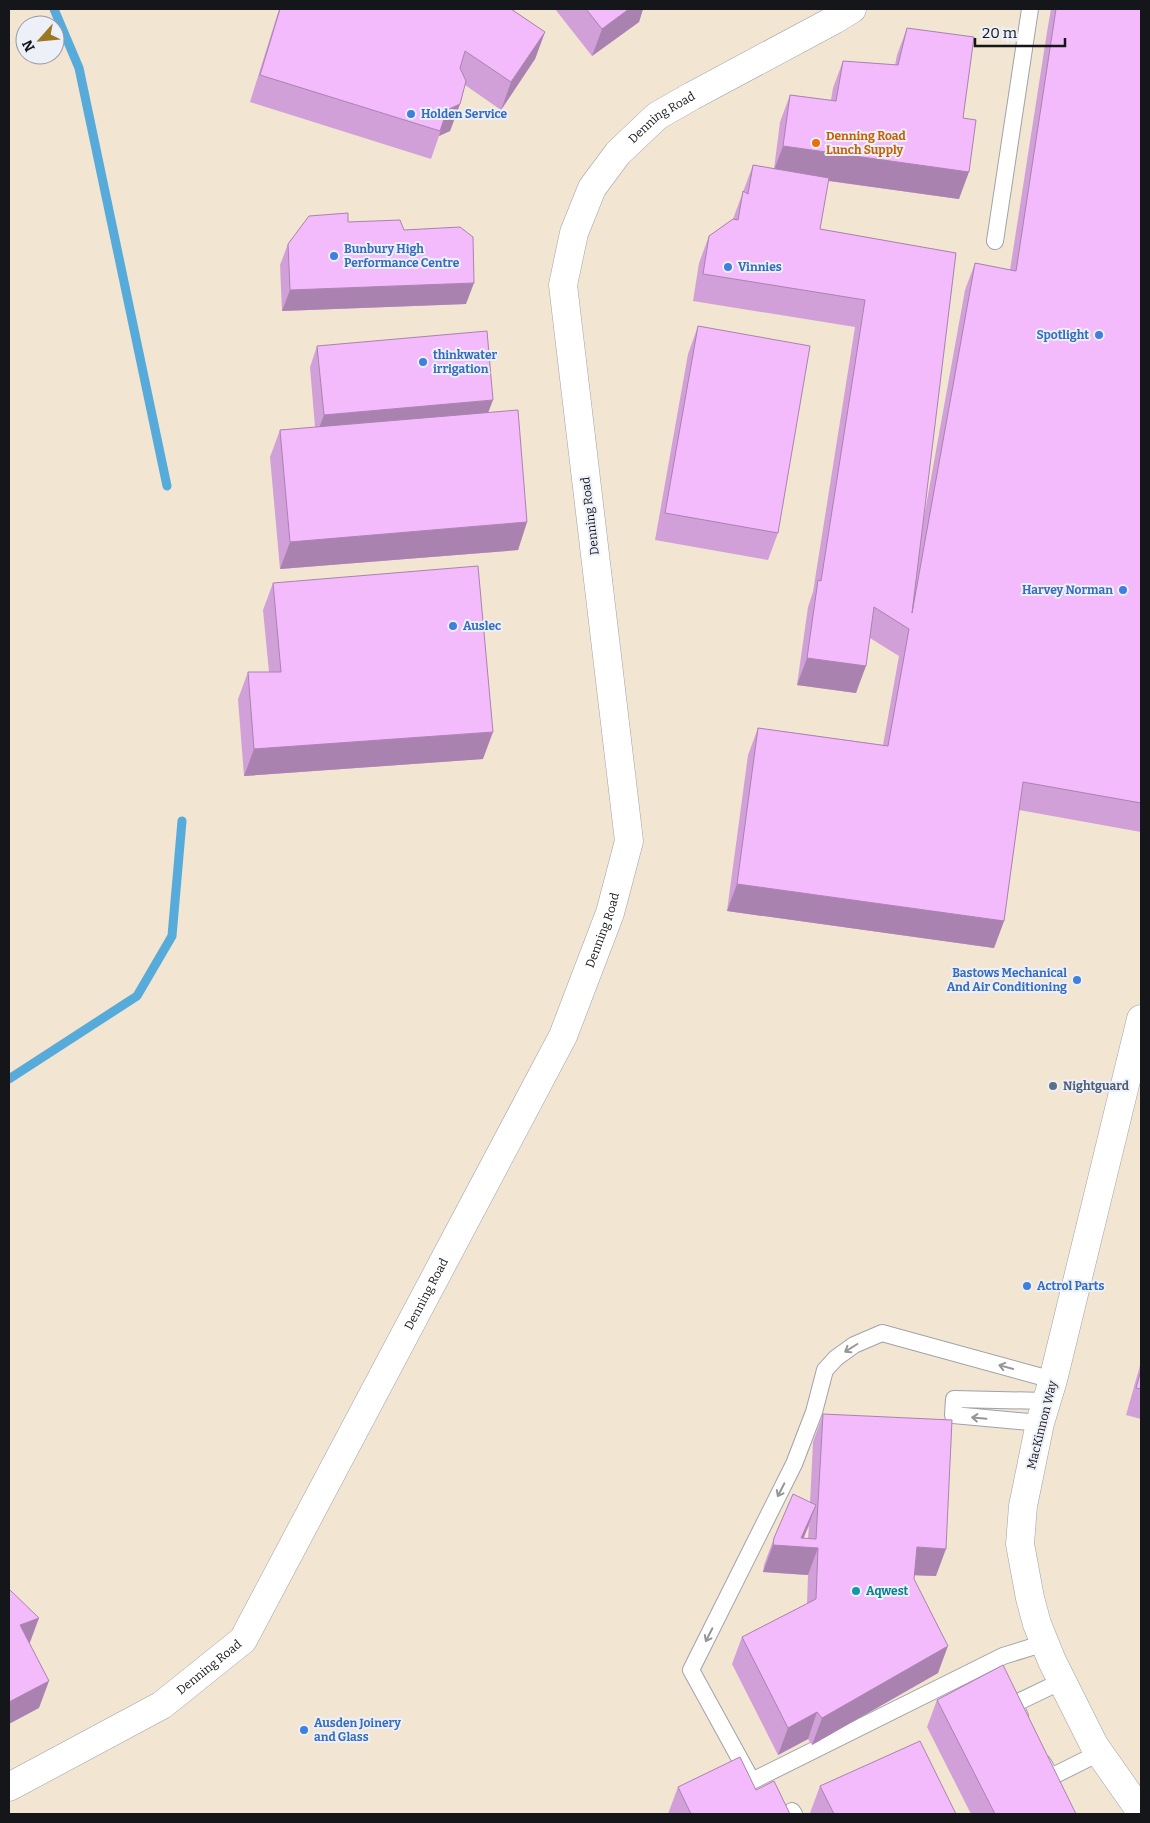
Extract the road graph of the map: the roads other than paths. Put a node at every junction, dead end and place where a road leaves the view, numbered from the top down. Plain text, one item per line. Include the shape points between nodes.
1 (852, 9) edge
2 (1030, 9) edge
3 (995, 241) dead end
4 (1141, 1019) edge
5 (1046, 1401) junction
6 (1045, 1643) junction
7 (1062, 1681) junction
8 (1026, 1729) edge
9 (1038, 1753) edge
10 (1099, 1753) junction
11 (9, 1787) edge
12 (1141, 1812) edge

1 - 11 street, Denning Road via 657,116 618,152 592,188 574,233 563,285 629,841 610,913 563,1036 243,1640 162,1705
2 - 3 lane
4 - 5 street, MacKinnon Way
5 -> 5 lane via 953,1415 954,1399
5 - 6 street, MacKinnon Way via 1023,1506 1020,1544 1030,1598
5 -> 6 lane via 882,1333 854,1345 836,1358 825,1370 814,1412 794,1464 692,1670 752,1781 1003,1656
6 - 7 street, MacKinnon Way
7 - 8 lane via 1014,1704
7 - 10 street, MacKinnon Way
9 - 10 lane via 1051,1777
10 - 12 street, MacKinnon Way

